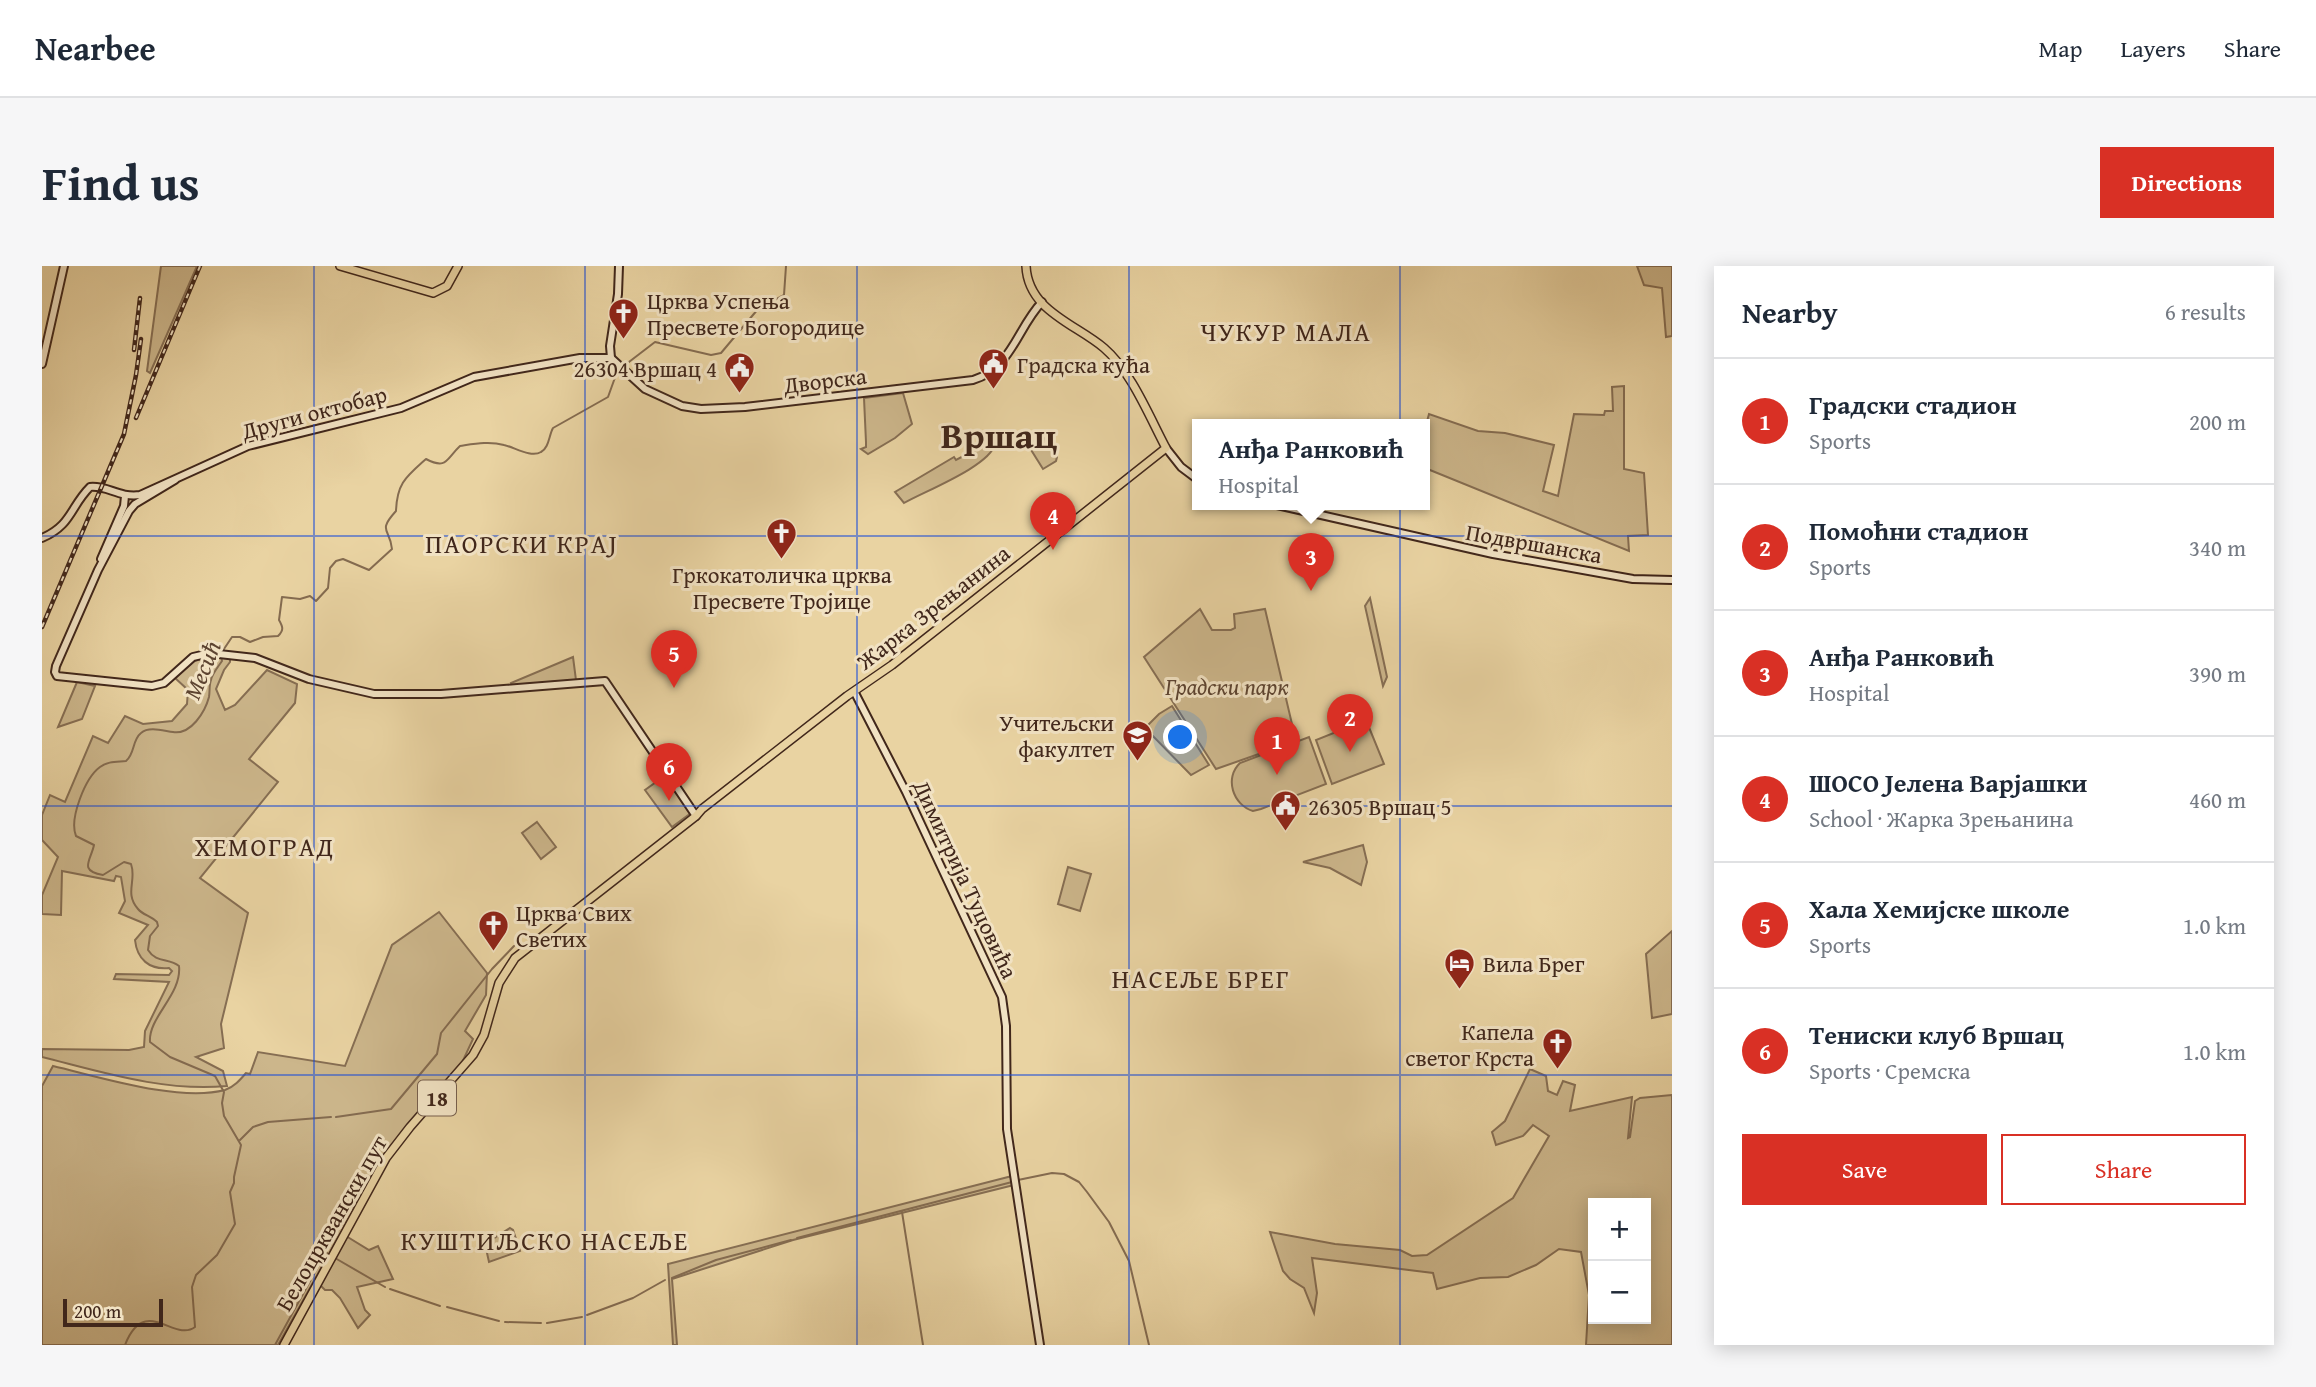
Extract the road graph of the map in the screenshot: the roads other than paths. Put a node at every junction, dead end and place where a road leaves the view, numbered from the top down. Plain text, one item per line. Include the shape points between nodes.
1 (64, 266) edge
2 (340, 266) edge
3 (458, 266) edge
4 (619, 266) edge
5 (1026, 269) edge
6 (1042, 302) junction
7 (611, 358) junction
8 (42, 364) edge
9 (1167, 448) junction
10 (1192, 475) edge
11 (177, 477) junction
12 (125, 496) junction
13 (1298, 510) edge
14 (42, 538) edge
15 (108, 548) junction
16 (98, 570) junction
17 (1672, 580) edge
18 (855, 692) junction
19 (696, 816) junction
20 (488, 1022) joint
21 (284, 1345) edge
22 (1040, 1345) edge

1 - 8 street
2 - 3 main road via 430,292 447,286
4 - 7 street
5 - 6 main road
6 - 7 street, Дворска via 1003,363 979,378 701,409 645,389
6 - 9 main road via 1115,358
7 - 11 street, Други октобар via 580,358 482,375 406,406 254,444
9 - 10 street
9 - 18 main road, Жарка Зрењанина / 18
11 - 12 street, Други октобар via 140,495
11 - 15 street via 132,507
12 - 14 street via 90,486 65,523
12 - 15 street
13 - 17 street, Подвршанска via 1532,561 1633,579
15 - 16 street
15 - 16 street
16 - 19 street via 56,666 55,674 61,678 152,686 164,683 193,657 221,654 255,658 309,679 374,694 607,682
18 - 19 main road, Жарка Зрењанина / 18
18 - 22 street, Димитрија Туцовића via 1002,997 1007,1129
19 - 20 main road, Жарка Зрењанина / 18 via 515,957 499,983
20 - 21 main road, Белоцрквански пут / 18 via 469,1062 386,1158

